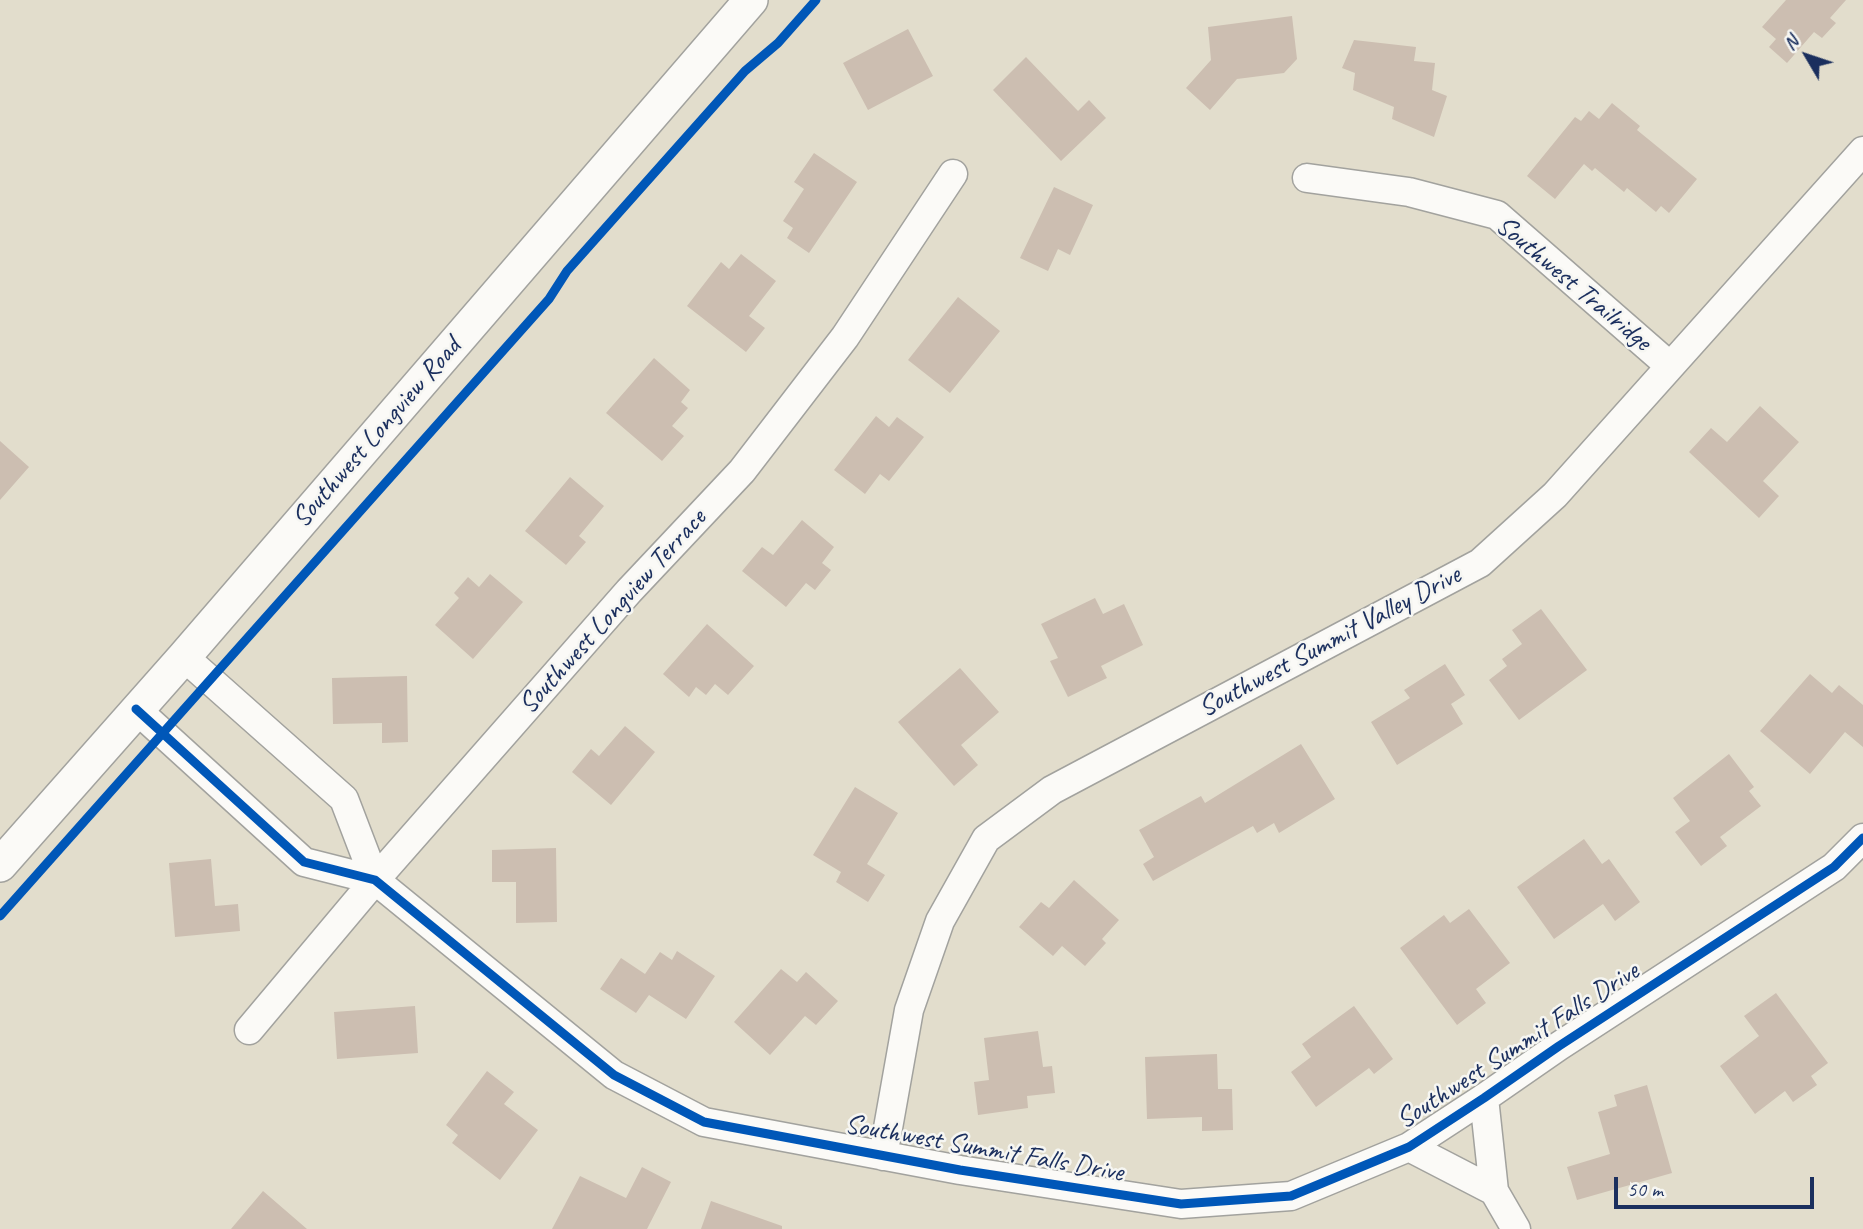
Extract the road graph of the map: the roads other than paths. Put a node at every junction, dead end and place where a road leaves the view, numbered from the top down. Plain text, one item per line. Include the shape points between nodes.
1 (751, 0) edge
2 (1863, 151) edge
3 (953, 174) dead end
4 (1307, 178) dead end
5 (1670, 366) junction
6 (184, 657) junction
7 (136, 709) junction
8 (1863, 838) edge
9 (0, 865) edge
10 (375, 880) junction
11 (249, 1030) dead end
12 (1484, 1098) junction
13 (1409, 1147) junction
14 (883, 1156) junction
15 (1494, 1191) junction
16 (1516, 1229) edge

1 - 6 street, Southwest Longview Road
2 - 5 street, Southwest Summit Valley Drive
3 - 10 street, Southwest Longview Terrace via 845,337 742,471 629,591
4 - 5 street, Southwest Trailridge via 1409,192 1497,215
5 - 14 street, Southwest Summit Valley Drive via 1555,495 1479,563 1052,790 986,839 940,921 909,1010
6 - 7 street, Southwest Longview Road
6 - 10 street, Southwest Summit Falls Drive via 344,799
7 - 9 street, Southwest Longview Road
7 - 10 street, Southwest Summit Falls Drive via 304,862
8 - 12 street, Southwest Summit Falls Drive via 1834,867
10 - 11 street, Southwest Longview Terrace
10 - 14 street, Southwest Summit Falls Drive via 614,1075 704,1122
12 - 13 street, Southwest Summit Falls Drive
12 - 15 street
13 - 14 street, Southwest Summit Falls Drive via 1291,1196 1181,1204
13 - 15 street
15 - 16 street

